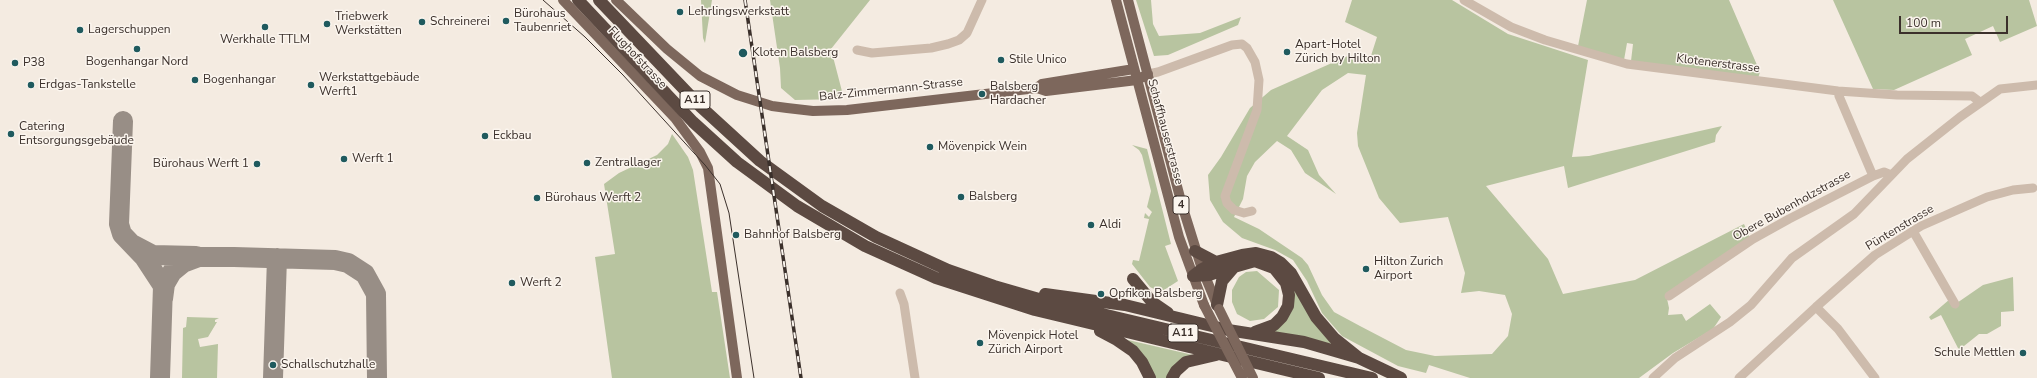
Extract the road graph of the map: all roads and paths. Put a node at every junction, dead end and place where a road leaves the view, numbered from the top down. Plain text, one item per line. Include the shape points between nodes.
1 (563, 0) edge
2 (578, 0) edge
3 (599, 0) edge
4 (616, 0) edge
5 (982, 0) edge
6 (1116, 0) edge
7 (1128, 0) edge
8 (1464, 0) edge
9 (857, 50) dead end
10 (1134, 69) junction
11 (1148, 74) junction
12 (1138, 80) junction
13 (2037, 85) edge
14 (1037, 88) junction
15 (1838, 91) junction
16 (1980, 102) junction
17 (1891, 174) junction
18 (1873, 176) junction
19 (709, 179) junction
20 (2033, 188) dead end
21 (1252, 211) dead end
22 (1913, 231) junction
23 (1196, 251) junction
24 (1216, 262) junction
25 (1234, 267) junction
26 (1200, 274) junction
27 (994, 286) junction
28 (900, 293) dead end
29 (1669, 296) dead end
30 (1955, 304) dead end
31 (1125, 305) junction
32 (1218, 307) junction
33 (1816, 307) junction
34 (1180, 319) junction
35 (1081, 322) junction
36 (1249, 333) junction
37 (1222, 354) junction
38 (1359, 358) junction
39 (1741, 377) edge
40 (737, 378) edge
41 (744, 378) edge
42 (915, 378) edge
43 (1150, 378) edge
44 (1172, 378) edge
45 (1242, 378) edge
46 (1253, 378) edge
47 (1318, 378) edge
48 (1372, 378) edge
49 (1401, 378) edge
50 (1653, 378) edge
51 (1875, 378) edge

1 - 19 main road, Flughofstrasse via 686,131 708,168
2 - 35 highway, A11 via 722,150 802,209 865,246 930,275 996,298
3 - 27 highway, A11 via 718,124 760,161 800,191 876,237 948,270
4 - 14 main road, Balz-Zimmermann-Strasse via 667,50 700,76 727,91 772,106 802,110 841,110
5 - 9 street via 967,33 959,40 931,48 872,53
6 - 10 main road, Schaffhauserstrasse / 4
7 - 11 main road, Schaffhauserstrasse / 4
8 - 15 street, Klotenerstrasse via 1511,27 1545,40 1627,64
10 - 11 main road
10 - 12 main road, Schaffhauserstrasse / 4
10 - 14 main road, Balz-Zimmermann-Strasse via 1042,84
11 - 12 main road
11 - 21 street via 1232,45 1242,44 1247,48 1255,62 1259,80 1256,110 1225,196 1227,203 1234,210 1244,213
11 - 23 main road, Schaffhauserstrasse / 4
12 - 14 main road, Balz-Zimmermann-Strasse via 1046,91
12 - 26 main road, Schaffhauserstrasse / 4 via 1179,237
13 - 16 street via 2006,87
15 - 16 street, Klotenerstrasse via 1972,96
15 - 18 street
16 - 17 street
17 - 18 street, Obere Bubenholzstrasse via 1884,172
17 - 50 street via 1854,214 1792,258 1751,305 1675,358
18 - 29 street, Obere Bubenholzstrasse via 1754,239
19 - 40 main road, Flughofstrasse
19 - 41 main road, Flughofstrasse via 716,189
20 - 22 street, Püntenstrasse via 1987,197
22 - 30 street
22 - 33 street, Püntenstrasse via 1875,255
23 - 24 highway
23 - 26 main road, Schaffhauserstrasse / 4
24 - 26 highway
24 - 38 highway via 1248,253 1261,254 1277,260 1295,278 1326,330
25 - 26 highway
25 - 32 highway via 1222,281
25 - 36 highway via 1252,262 1266,264 1280,273 1288,287 1288,306 1280,320 1266,329
26 - 32 main road, Schaffhauserstrasse / 4
26 - 45 main road, Schaffhauserstrasse / 4, bridge via 1204,305
27 - 31 highway
27 - 48 highway, A11 via 1091,313
28 - 42 street via 904,304
31 - 34 highway
31 - 34 highway via 1135,292 1133,279 1152,302
32 - 46 main road, Schaffhauserstrasse / 4, bridge
33 - 39 street, Püntenstrasse
33 - 51 street via 1838,329
34 - 36 highway
35 - 37 highway, A11
35 - 43 highway via 1128,347 1139,358
36 - 38 highway via 1304,342
37 - 44 highway via 1186,362
37 - 47 highway, A11
38 - 49 highway

